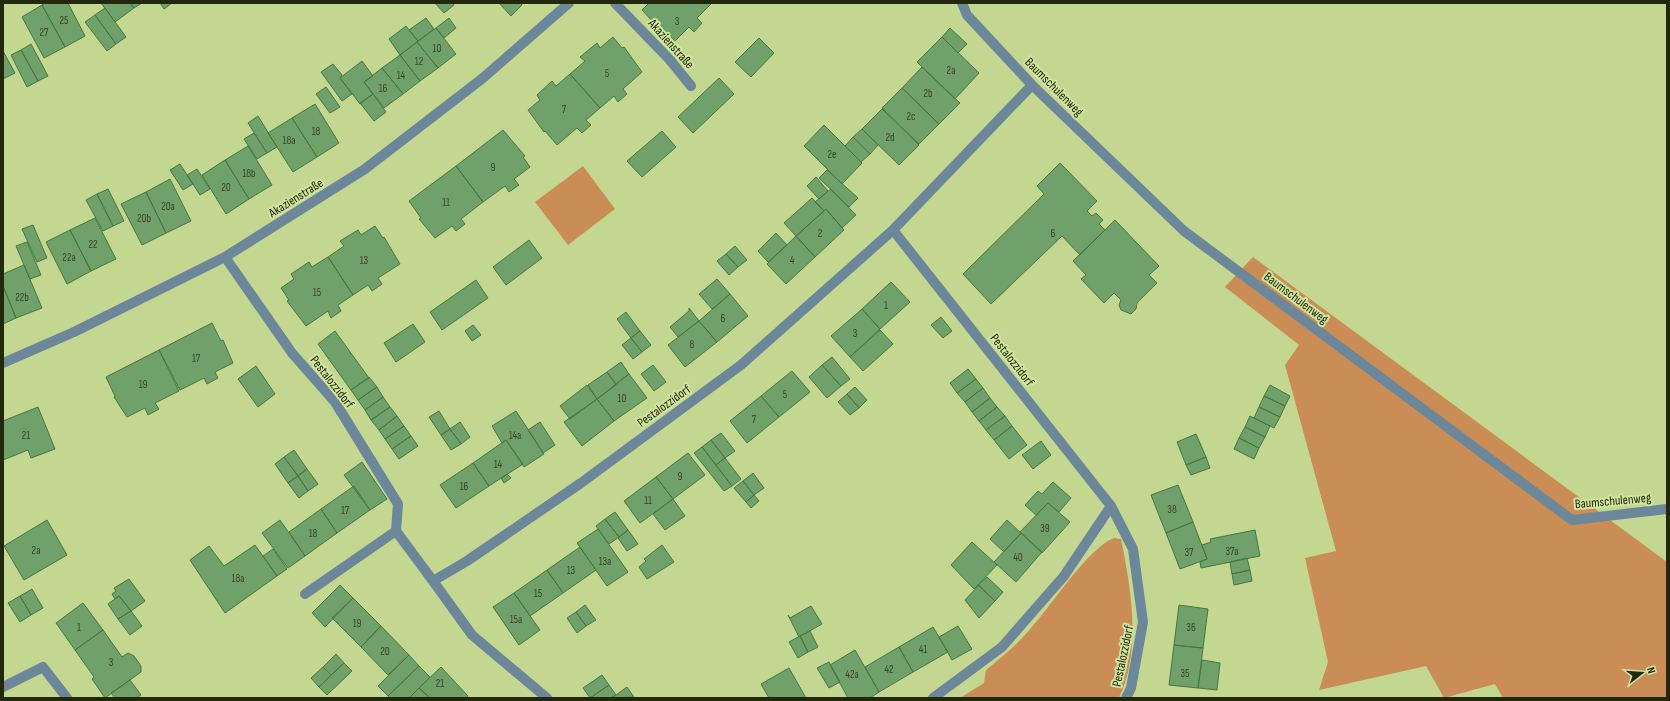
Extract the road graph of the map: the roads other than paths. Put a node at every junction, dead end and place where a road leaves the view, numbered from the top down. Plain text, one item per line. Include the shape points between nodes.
1 (569, 3) edge
2 (616, 3) edge
3 (962, 3) edge
4 (1032, 85) junction
5 (691, 86) dead end
6 (893, 230) junction
7 (225, 257) junction
8 (3, 362) edge
9 (1111, 506) junction
10 (1667, 509) edge
11 (396, 531) junction
12 (433, 581) junction
13 (305, 594) dead end
14 (3, 687) edge
15 (67, 698) edge
16 (547, 698) edge
17 (933, 698) edge
18 (1126, 698) edge

1 - 7 street, Akazienstraße via 483,78 382,158
2 - 5 street, Akazienstraße
3 - 4 street, Baumschulenweg via 967,15
4 - 6 street, Pestalozzidorf
4 - 10 street, Baumschulenweg via 1184,231 1572,520
6 - 9 street, Pestalozzidorf
6 - 12 street, Pestalozzidorf via 741,366 580,483 467,561
7 - 8 street, Akazienstraße via 74,332
7 - 11 street, Pestalozzidorf via 292,352 335,402 398,504
9 - 17 street via 1064,576 1002,647
9 - 18 street, Pestalozzidorf via 1134,549 1143,622 1131,688
11 - 12 street
11 - 13 street
12 - 16 street via 472,635
14 - 15 street via 44,667

